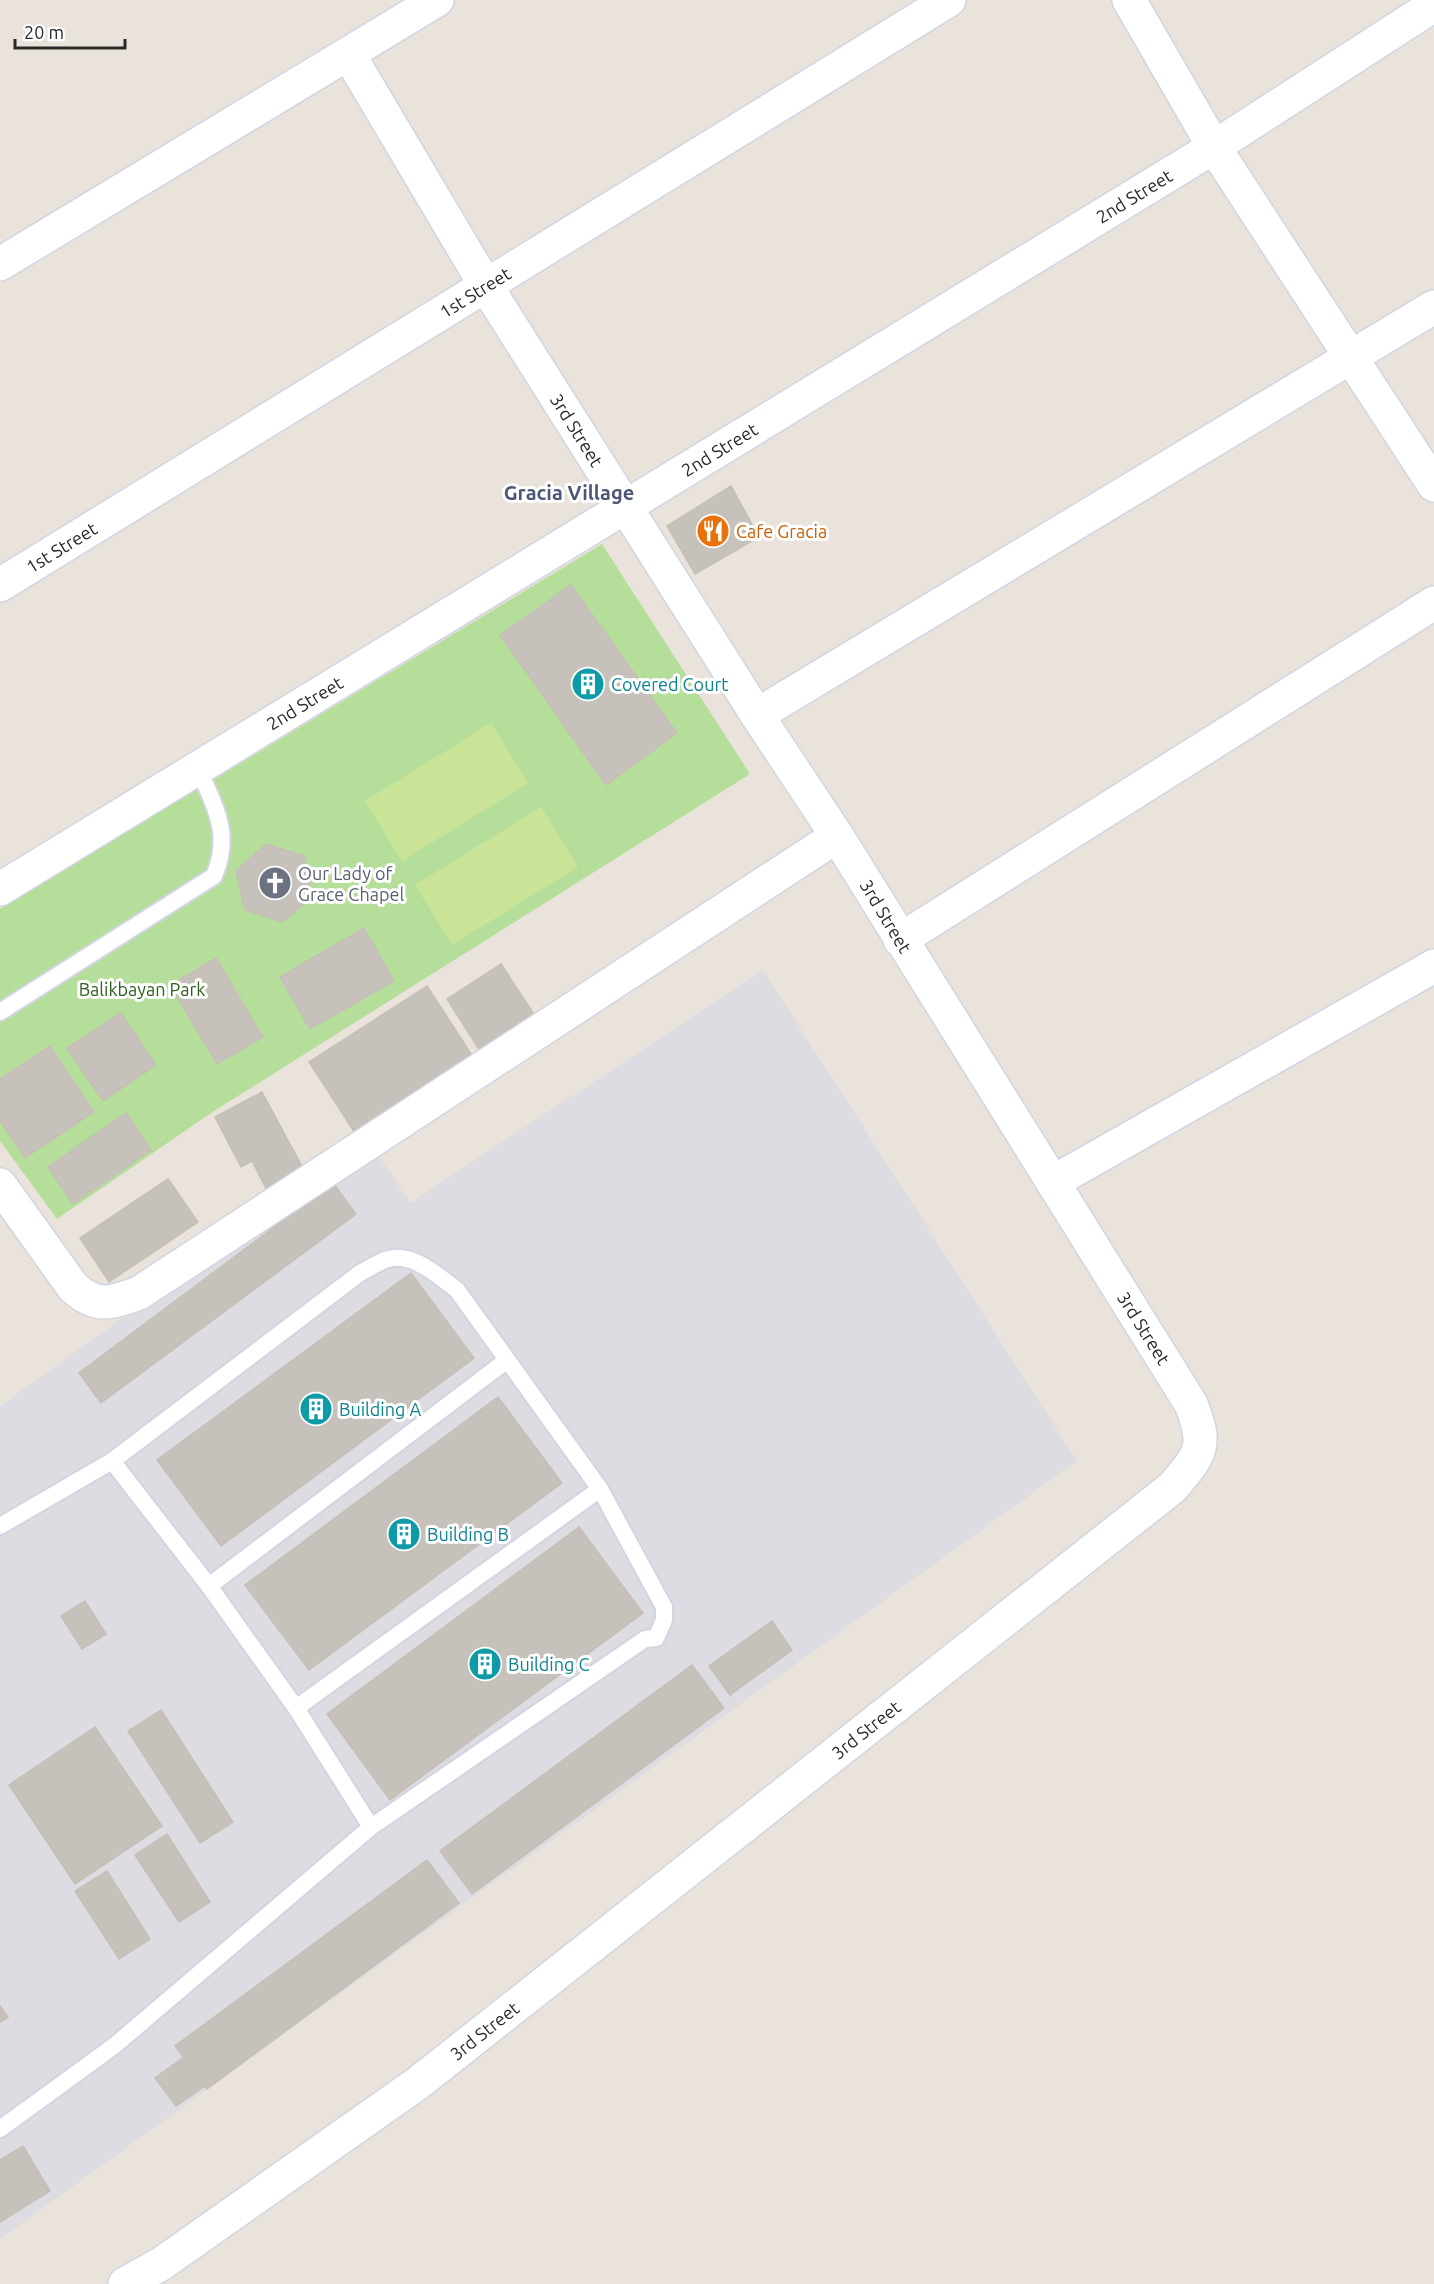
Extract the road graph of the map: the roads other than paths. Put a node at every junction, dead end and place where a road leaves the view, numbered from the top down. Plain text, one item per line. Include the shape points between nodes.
1 (437, 0) edge
2 (948, 0) edge
3 (1129, 0) edge
4 (1434, 5) edge
5 (349, 55) junction
6 (1214, 147) junction
7 (0, 264) edge
8 (486, 286) junction
9 (1434, 307) edge
10 (1351, 357) junction
11 (1434, 485) edge
12 (625, 507) junction
13 (0, 585) edge
14 (1434, 603) edge
15 (757, 715) junction
16 (198, 768) junction
17 (837, 836) junction
18 (0, 889) edge
19 (900, 940) junction
20 (1434, 966) edge
21 (0, 1012) edge
22 (1053, 1182) junction
23 (0, 1185) edge
24 (506, 1361) junction
25 (112, 1461) junction
26 (600, 1489) junction
27 (0, 1526) edge
28 (209, 1586) junction
29 (296, 1708) junction
30 (370, 1827) junction
31 (0, 2129) edge
32 (125, 2284) edge

1 - 5 street
2 - 8 street, 1st Street
3 - 6 street
4 - 6 street, 2nd Street
5 - 7 street
5 - 8 street, 3rd Street
6 - 10 street
6 - 12 street, 2nd Street
8 - 12 street, 3rd Street
8 - 13 street, 1st Street
9 - 10 street
10 - 11 street
10 - 15 street
12 - 15 street, 3rd Street
12 - 16 street, 2nd Street
14 - 19 street
15 - 17 street, 3rd Street
16 - 18 street, 2nd Street
16 - 21 lane via 224,838 214,876
17 - 19 street, 3rd Street
17 - 23 street via 139,1293 101,1303 84,1297
19 - 22 street, 3rd Street
20 - 22 street
22 - 32 street, 3rd Street via 1191,1404 1202,1441 1196,1459 1179,1480 418,2084 161,2264
24 - 25 lane via 457,1290 428,1267 388,1259 360,1273
24 - 26 lane
24 - 28 lane
25 - 27 lane
25 - 28 lane
26 - 29 lane
26 - 30 lane via 664,1607 664,1620 656,1638 645,1639
28 - 29 lane
29 - 30 lane
30 - 31 lane via 114,2046

